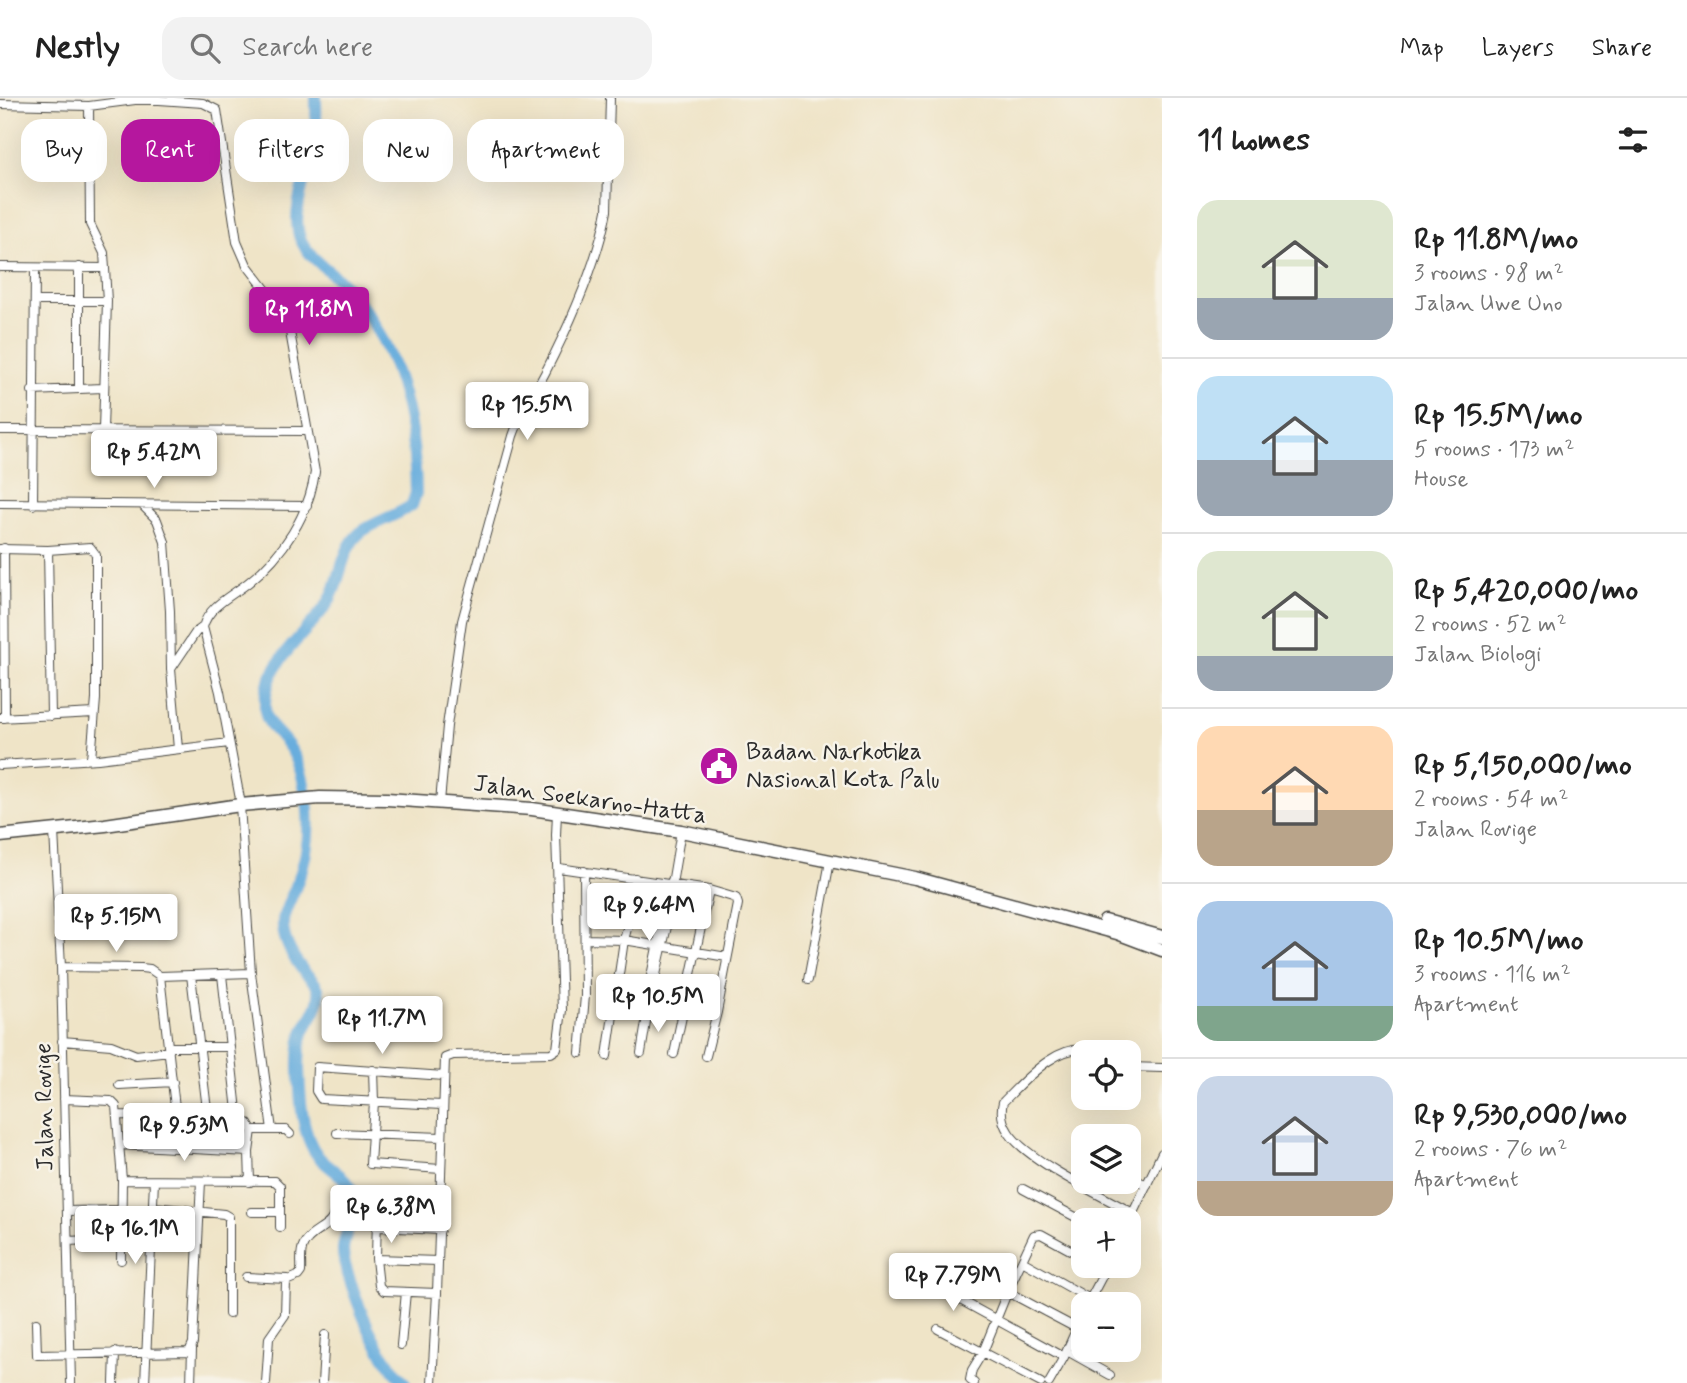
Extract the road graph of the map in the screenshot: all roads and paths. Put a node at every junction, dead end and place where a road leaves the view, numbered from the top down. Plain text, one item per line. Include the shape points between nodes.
1 (610, 98) edge
2 (0, 104) edge
3 (89, 106) junction
4 (0, 267) edge
5 (79, 267) junction
6 (36, 268) junction
7 (105, 268) junction
8 (35, 301) junction
9 (107, 301) junction
10 (78, 302) junction
11 (79, 388) junction
12 (103, 388) junction
13 (32, 391) junction
14 (0, 430) edge
15 (32, 430) junction
16 (103, 430) junction
17 (307, 431) junction
18 (0, 503) edge
19 (33, 505) junction
20 (142, 505) junction
21 (307, 506) junction
22 (2, 548) edge
23 (48, 550) junction
24 (2, 601) edge
25 (203, 627) junction
26 (171, 669) junction
27 (94, 713) junction
28 (51, 716) junction
29 (2, 718) edge
30 (229, 743) junction
31 (178, 749) junction
32 (92, 759) junction
33 (0, 765) edge
34 (440, 799) junction
35 (240, 802) junction
36 (558, 813) junction
37 (642, 821) junction
38 (0, 829) edge
39 (15, 831) junction
40 (54, 831) junction
41 (681, 831) junction
42 (0, 836) edge
43 (806, 851) junction
44 (830, 860) junction
45 (559, 869) junction
46 (584, 871) junction
47 (635, 878) junction
48 (673, 883) junction
49 (709, 890) junction
50 (1037, 906) junction
51 (1162, 937) edge
52 (584, 939) junction
53 (624, 940) junction
54 (660, 945) junction
55 (1162, 950) edge
56 (695, 951) junction
57 (727, 957) junction
58 (61, 967) junction
59 (251, 974) junction
60 (191, 975) junction
61 (222, 975) junction
62 (160, 976) junction
63 (808, 980) dead end
64 (615, 996) junction
65 (648, 1004) junction
66 (683, 1008) junction
67 (717, 1012) junction
68 (62, 1041) junction
69 (230, 1047) junction
70 (200, 1048) junction
71 (169, 1049) junction
72 (1071, 1052) edge
73 (580, 1053) dead end
74 (640, 1053) dead end
75 (674, 1054) dead end
76 (607, 1056) dead end
77 (706, 1056) dead end
78 (1141, 1067) edge
79 (1162, 1068) edge
80 (373, 1070) junction
81 (444, 1076) junction
82 (173, 1082) junction
83 (119, 1085) dead end
84 (64, 1099) junction
85 (374, 1102) junction
86 (442, 1105) junction
87 (118, 1115) junction
88 (176, 1116) junction
89 (208, 1118) junction
90 (238, 1120) junction
91 (253, 1130) junction
92 (272, 1130) junction
93 (290, 1133) dead end
94 (337, 1133) dead end
95 (373, 1134) junction
96 (441, 1137) junction
97 (120, 1145) junction
98 (249, 1152) junction
99 (1162, 1153) edge
100 (441, 1169) junction
101 (122, 1180) junction
102 (155, 1181) junction
103 (201, 1181) junction
104 (250, 1182) junction
105 (1141, 1182) edge
106 (1147, 1185) junction
107 (1023, 1189) dead end
108 (374, 1197) dead end
109 (440, 1199) junction
110 (154, 1207) junction
111 (335, 1207) dead end
112 (1117, 1208) edge
113 (1136, 1208) edge
114 (67, 1210) junction
115 (121, 1210) junction
116 (199, 1212) junction
117 (252, 1212) dead end
118 (279, 1212) junction
119 (377, 1214) dead end
120 (1071, 1215) edge
121 (280, 1227) dead end
122 (378, 1227) junction
123 (440, 1230) junction
124 (110, 1239) dead end
125 (68, 1241) junction
126 (1071, 1251) edge
127 (376, 1259) junction
128 (121, 1261) dead end
129 (438, 1261) junction
130 (1022, 1261) junction
131 (960, 1263) dead end
132 (246, 1277) dead end
133 (287, 1279) junction
134 (924, 1280) dead end
135 (1008, 1290) junction
136 (406, 1292) junction
137 (1074, 1292) edge
138 (437, 1293) junction
139 (229, 1314) dead end
140 (996, 1320) junction
141 (36, 1324) dead end
142 (1071, 1325) edge
143 (938, 1329) dead end
144 (325, 1335) dead end
145 (1071, 1340) edge
146 (401, 1345) dead end
147 (192, 1349) junction
148 (115, 1352) junction
149 (146, 1352) junction
150 (983, 1352) junction
151 (70, 1353) junction
152 (1065, 1354) junction
153 (1110, 1375) dead end
154 (71, 1383) edge
155 (114, 1383) edge
156 (145, 1383) edge
157 (191, 1383) edge
158 (266, 1383) edge
159 (321, 1383) edge
160 (432, 1383) edge
161 (974, 1383) edge
162 (1041, 1383) edge
163 (1049, 1383) edge

1 - 34 street via 604,229 559,343 513,436 462,621
2 - 3 street
3 - 7 street via 90,224 100,242
3 - 17 street via 159,100 203,103 217,110 237,242 290,332
4 - 6 street
5 - 6 street
5 - 7 street
5 - 10 street
6 - 8 street
7 - 9 street
8 - 10 street
8 - 13 street
9 - 10 street
9 - 12 street
10 - 11 street
11 - 12 street
11 - 13 street
12 - 16 street
13 - 15 street
14 - 15 street
15 - 16 street
15 - 19 street
16 - 17 street
17 - 21 street via 314,472
18 - 19 street
19 - 20 street
20 - 21 street
20 - 26 street via 157,520 165,542
21 - 25 street via 265,568 216,605
22 - 23 street
22 - 24 street
23 - 27 street via 90,548 96,555
23 - 28 street
24 - 29 street
25 - 26 street
25 - 30 street
26 - 31 street
27 - 28 street
27 - 32 street
28 - 29 street
30 - 31 street
30 - 35 street
31 - 32 street
32 - 33 street
34 - 35 main road, Jalan Soekarno-Hatta via 379,790
34 - 36 main road, Jalan Soekarno-Hatta
34 - 37 main road, Jalan Soekarno-Hatta via 547,803
35 - 39 main road, Jalan Soekarno-Hatta
35 - 40 main road, Jalan Soekarno-Hatta
35 - 59 street
36 - 37 main road, Jalan Soekarno-Hatta
36 - 45 street
37 - 41 main road, Jalan Soekarno-Hatta
37 - 43 main road, Jalan Soekarno-Hatta
38 - 39 main road, Jalan Soekarno-Hatta
39 - 40 main road, Jalan Soekarno-Hatta
39 - 42 main road, Jalan Soekarno-Hatta
40 - 58 street, Jalan Rovige
41 - 43 main road, Jalan Soekarno-Hatta
41 - 48 street
43 - 44 main road, Jalan Soekarno-Hatta
43 - 50 main road, Jalan Soekarno-Hatta via 918,870
44 - 50 main road, Jalan Soekarno-Hatta
44 - 63 street
45 - 46 street
45 - 81 street via 562,1010 558,1049 551,1053 447,1056
46 - 47 street
46 - 52 street
47 - 48 street
47 - 53 street
48 - 49 street
48 - 54 street
49 - 56 street
49 - 57 street via 738,900
50 - 51 main road, Jalan Soekarno-Hatta
50 - 55 main road, Jalan Soekarno-Hatta
52 - 53 street
52 - 73 street
53 - 54 street
53 - 64 street
54 - 56 street
54 - 65 street
56 - 57 street
56 - 66 street
57 - 67 street
58 - 62 street via 141,968
58 - 68 street, Jalan Rovige
59 - 61 street
59 - 92 street
60 - 61 street
60 - 62 street
60 - 70 street
61 - 69 street
62 - 71 street
64 - 65 street
64 - 76 street
65 - 66 street
65 - 74 street
66 - 67 street
66 - 75 street
67 - 77 street
68 - 71 street via 111,1045 136,1055
68 - 84 street, Jalan Rovige
69 - 70 street
69 - 90 street
70 - 71 street
70 - 89 street
71 - 82 street
72 - 112 street via 1060,1054 1032,1074 1001,1106 1002,1118 1013,1138 1038,1158
78 - 79 street
80 - 81 street
80 - 85 street
80 - 85 street via 317,1067 316,1091 321,1100
81 - 86 street
82 - 83 street
82 - 88 street
84 - 87 street via 111,1101
84 - 114 street, Jalan Rovige
85 - 86 street
85 - 95 street
86 - 96 street
87 - 88 street
87 - 97 street
88 - 89 street
89 - 90 street
90 - 91 street
91 - 92 street
91 - 98 street
92 - 93 street
94 - 95 street
95 - 96 street
95 - 100 street via 370,1164
96 - 100 street
97 - 98 street
97 - 101 street
98 - 104 street
99 - 106 street
100 - 109 street
101 - 102 street
101 - 115 street
102 - 103 street
102 - 110 street
103 - 104 street
103 - 116 street
104 - 118 street via 278,1183
105 - 106 street
106 - 113 street
107 - 120 street
108 - 109 street
109 - 123 street
110 - 116 street
110 - 149 street
111 - 133 street via 329,1224 303,1245 298,1276
114 - 115 street
114 - 125 street, Jalan Rovige
115 - 128 street
116 - 139 street via 229,1217
116 - 147 street
117 - 118 street
118 - 121 street
119 - 122 street
122 - 123 street
122 - 127 street
123 - 129 street
124 - 125 street
125 - 151 street, Jalan Rovige
126 - 130 street via 1035,1234
127 - 129 street
127 - 136 street via 381,1289
129 - 138 street
130 - 135 street
130 - 137 street
131 - 135 street
132 - 133 street
133 - 158 street via 285,1315 269,1338
134 - 140 street
135 - 140 street
135 - 142 street
136 - 138 street
136 - 146 street
138 - 160 street
140 - 150 street
140 - 152 street
141 - 151 street via 37,1355
143 - 150 street
144 - 159 street
145 - 152 street
147 - 149 street via 185,1353
147 - 157 street
148 - 149 street
148 - 151 street
148 - 155 street
149 - 156 street
150 - 161 street via 970,1375
150 - 162 street
151 - 154 street, Jalan Rovige
152 - 153 street
152 - 163 street

